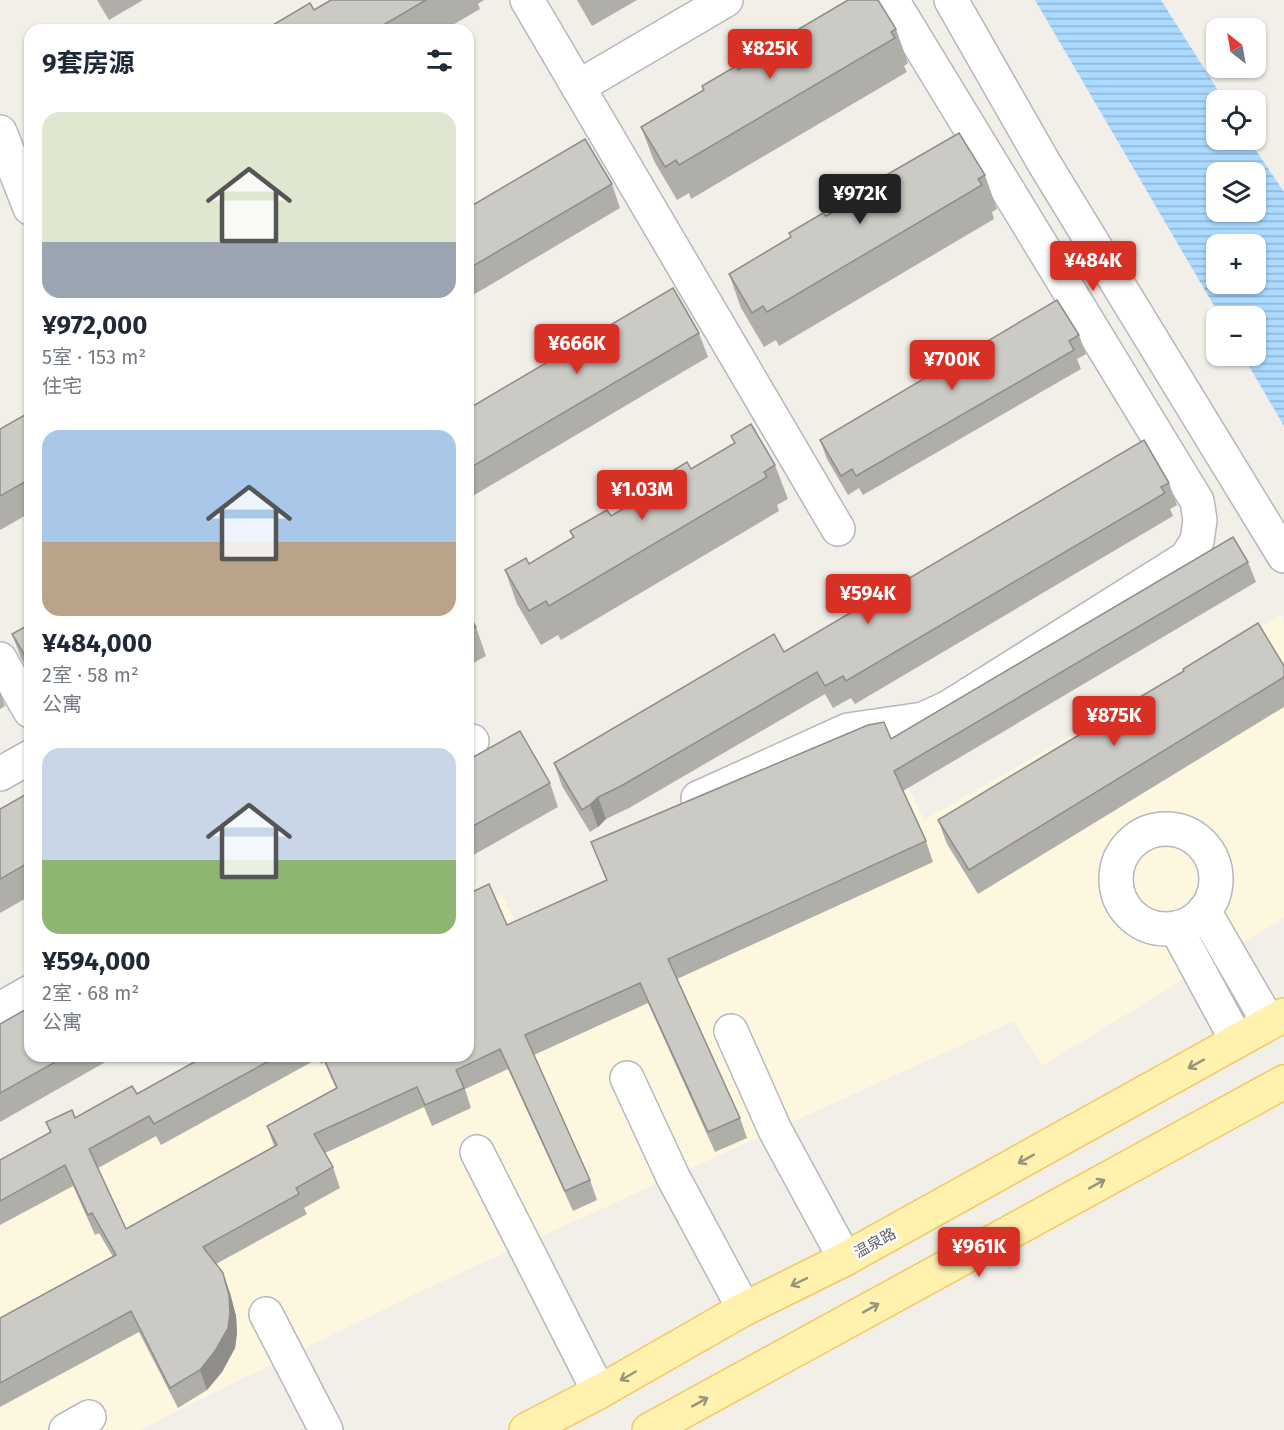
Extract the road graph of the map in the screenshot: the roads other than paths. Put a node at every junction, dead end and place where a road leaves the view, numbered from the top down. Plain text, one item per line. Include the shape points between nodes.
1 (527, 0) edge
2 (726, 0) edge
3 (892, 0) edge
4 (951, 0) edge
5 (578, 87) junction
6 (0, 132) edge
7 (24, 193) edge
8 (838, 529) dead end
9 (1284, 556) edge
10 (0, 659) edge
11 (24, 701) edge
12 (24, 760) edge
13 (0, 774) edge
14 (667, 812) edge
15 (1204, 911) junction
16 (1176, 928) junction
17 (24, 996) edge
18 (0, 1010) edge
19 (1277, 1019) edge
20 (731, 1030) dead end
21 (1237, 1041) junction
22 (627, 1078) dead end
23 (1284, 1082) edge
24 (477, 1152) dead end
25 (846, 1259) junction
26 (744, 1310) junction
27 (266, 1314) dead end
28 (599, 1392) junction
29 (326, 1430) edge
30 (526, 1430) edge
31 (649, 1430) edge

1 - 5 street
2 - 5 street
3 - 14 street via 1197,501 1197,541 1186,558 949,707 923,719 848,730
4 - 9 street via 1044,163
5 - 8 street
6 - 7 street
10 - 11 street
12 - 13 street
15 - 16 street via 1192,923
15 - 16 street via 1216,883 1215,868 1201,843 1174,830 1144,835 1131,843 1119,863 1116,885 1120,900 1143,924 1159,929
15 - 19 street
16 - 21 street
17 - 18 street
19 - 21 main road, 温泉路
20 - 25 street via 775,1130
21 -> 25 main road, 温泉路
22 - 26 street via 673,1177
31 -> 23 main road
24 - 28 street
25 -> 26 main road, 温泉路
26 -> 28 main road, 温泉路
27 - 29 street
28 - 30 main road, 温泉路

